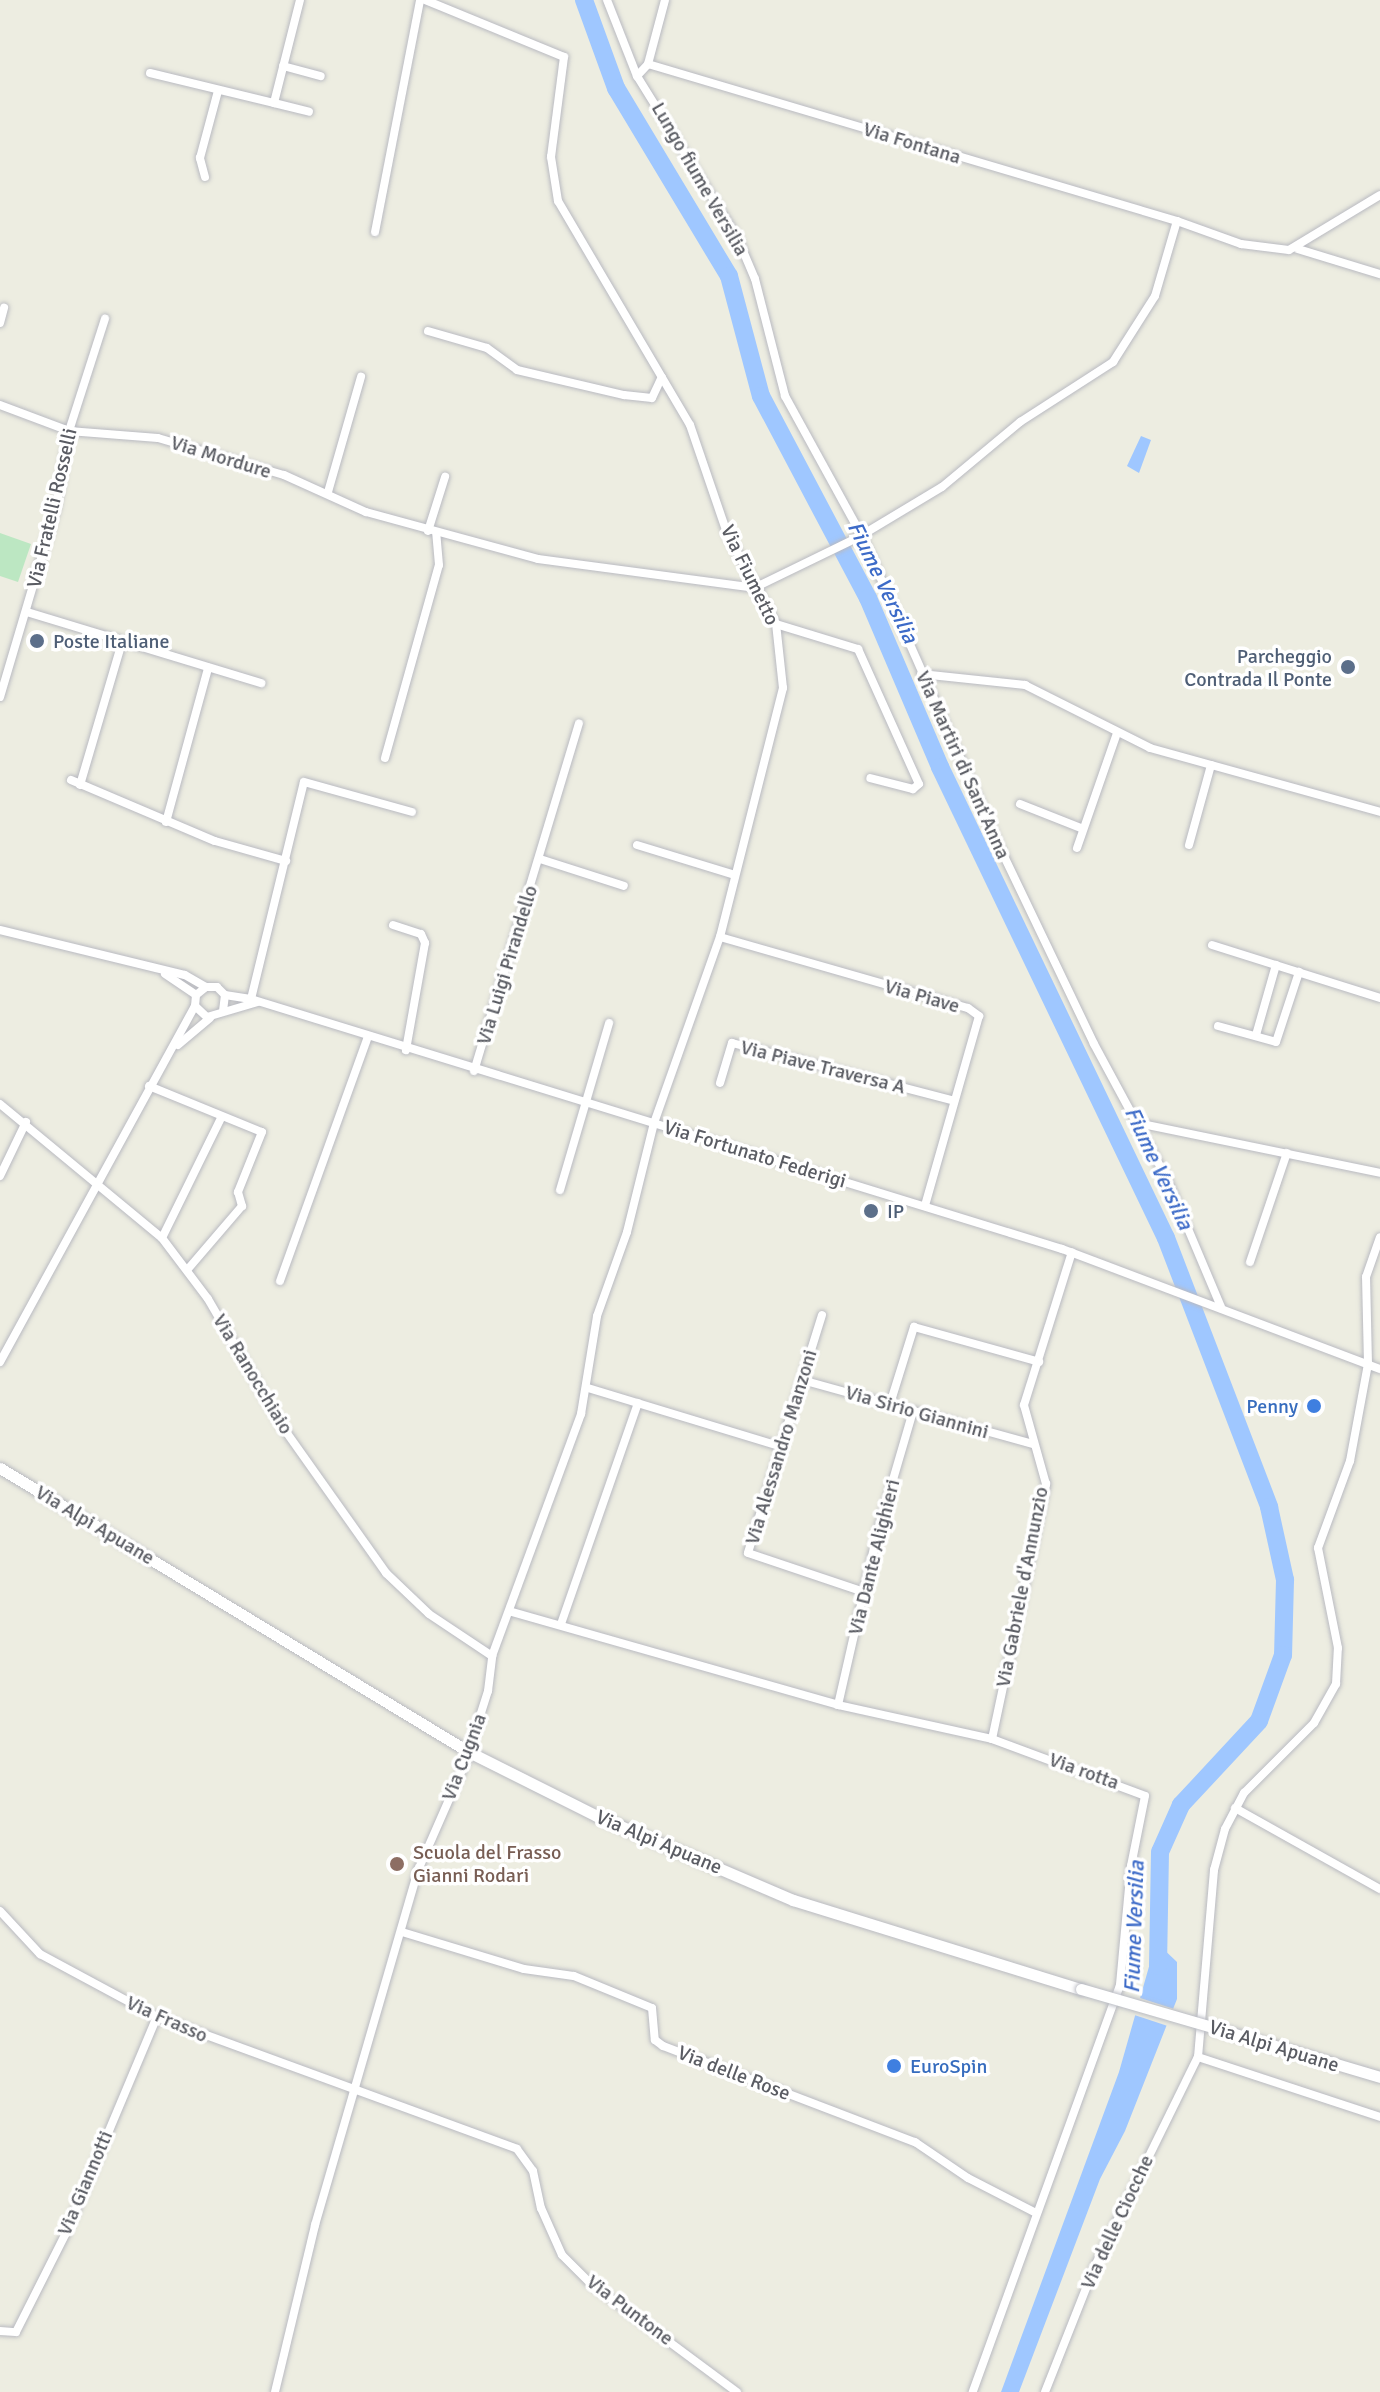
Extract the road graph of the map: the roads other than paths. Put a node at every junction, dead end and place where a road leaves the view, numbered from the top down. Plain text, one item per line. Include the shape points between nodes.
1 (300, 0) edge
2 (422, 0) edge
3 (607, 0) edge
4 (665, 0) edge
5 (648, 64) junction
6 (283, 66) junction
7 (150, 73) dead end
8 (321, 76) dead end
9 (637, 76) junction
10 (218, 91) junction
11 (274, 103) junction
12 (309, 112) dead end
13 (205, 177) dead end
14 (1380, 195) edge
15 (1177, 221) junction
16 (375, 232) dead end
17 (1298, 249) junction
18 (1380, 274) edge
19 (4, 308) dead end
20 (105, 319) dead end
21 (0, 323) edge
22 (428, 331) dead end
23 (361, 377) dead end
24 (662, 377) junction
25 (0, 405) edge
26 (69, 431) junction
27 (445, 477) dead end
28 (328, 492) junction
29 (432, 531) junction
30 (859, 537) junction
31 (754, 588) junction
32 (27, 612) junction
33 (776, 624) junction
34 (122, 642) junction
35 (208, 668) junction
36 (921, 674) junction
37 (261, 683) dead end
38 (0, 697) edge
39 (579, 723) dead end
40 (1117, 733) junction
41 (385, 758) dead end
42 (1211, 765) junction
43 (870, 778) dead end
44 (71, 780) dead end
45 (80, 785) junction
46 (1020, 804) dead end
47 (412, 812) dead end
48 (1380, 812) edge
49 (166, 822) junction
50 (1081, 828) junction
51 (637, 845) dead end
52 (1189, 845) dead end
53 (1077, 848) dead end
54 (540, 859) junction
55 (286, 861) junction
56 (735, 875) junction
57 (624, 886) dead end
58 (393, 925) dead end
59 (0, 930) edge
60 (720, 937) junction
61 (1212, 945) dead end
62 (1276, 965) junction
63 (161, 971) junction
64 (1299, 972) junction
65 (206, 987) junction
66 (196, 995) junction
67 (225, 995) junction
68 (1380, 998) edge
69 (255, 1000) junction
70 (195, 1006) junction
71 (223, 1011) junction
72 (212, 1017) junction
73 (609, 1023) dead end
74 (1218, 1026) dead end
75 (1256, 1035) junction
76 (367, 1039) junction
77 (406, 1050) junction
78 (172, 1052) junction
79 (474, 1071) junction
80 (720, 1083) dead end
81 (149, 1086) junction
82 (954, 1101) junction
83 (0, 1104) edge
84 (587, 1105) junction
85 (221, 1118) junction
86 (26, 1122) junction
87 (654, 1123) junction
88 (1137, 1123) junction
89 (1287, 1153) junction
90 (1380, 1173) edge
91 (0, 1176) edge
92 (100, 1184) junction
93 (560, 1190) dead end
94 (925, 1205) junction
95 (1380, 1237) edge
96 (162, 1238) junction
97 (1072, 1252) junction
98 (1250, 1262) dead end
99 (188, 1269) junction
100 (280, 1281) dead end
101 (1221, 1307) junction
102 (822, 1315) dead end
103 (3, 1349) edge
104 (0, 1362) edge
105 (1039, 1362) junction
106 (1368, 1364) junction
107 (1380, 1369) edge
108 (802, 1380) junction
109 (588, 1388) junction
110 (638, 1403) junction
111 (890, 1404) junction
112 (913, 1411) junction
113 (1033, 1444) junction
114 (782, 1447) junction
115 (0, 1468) edge
116 (864, 1592) junction
117 (512, 1612) junction
118 (561, 1624) junction
119 (492, 1656) junction
120 (838, 1705) junction
121 (992, 1739) junction
122 (469, 1752) junction
123 (1235, 1808) junction
124 (1380, 1889) edge
125 (0, 1911) edge
126 (402, 1932) junction
127 (157, 2017) junction
128 (1198, 2057) junction
129 (1380, 2077) edge
130 (357, 2087) junction
131 (1380, 2117) edge
132 (1036, 2213) junction
133 (0, 2331) edge
134 (275, 2392) edge
135 (737, 2392) edge
136 (973, 2392) edge
137 (1045, 2392) edge

1 - 6 street
2 - 16 street, Via Fiumetto
2 - 24 street, Via Fiumetto via 564,57 551,157 558,201
3 - 9 street, Lungo fiume Versilia
4 - 5 street
5 - 9 street
5 - 15 street, Via Fontana
6 - 8 street
6 - 11 street
7 - 10 street
9 - 30 street, Lungo fiume Versilia via 738,239 755,279 785,396
10 - 11 street
10 - 13 street via 200,158
11 - 12 street
14 - 17 street
15 - 17 street via 1241,244
15 - 30 street via 1155,296 1113,362 1020,422 970,468
17 - 18 street
19 - 21 street
20 - 26 street, Via Fratelli Rosselli
22 - 24 street via 487,348 517,370 624,395 652,398
23 - 28 street
24 - 31 street, Via Fiumetto via 690,425 727,533
25 - 26 street, Via Mordure
26 - 28 street, Via Mordure via 158,438
26 - 32 street, Via Fratelli Rosselli via 56,508
27 - 29 street
28 - 29 street, Via Mordure via 366,512
29 - 31 street, Via Mordure via 538,559
29 - 41 street via 439,565
30 - 31 street
30 - 36 street, Via Martiri di Sant'Anna
31 - 33 street, Via Fiumetto
32 - 34 street
32 - 38 street, Via Fratelli Rosselli
33 - 43 street via 858,649 919,784 913,789
33 - 56 street, Via Fiumetto via 784,671 780,707
34 - 35 street
34 - 45 street
35 - 37 street
35 - 49 street
36 - 40 street via 1025,685 1063,700
36 - 88 street, Via Martiri di Sant'Anna via 1062,979
39 - 54 street, Via Luigi Pirandello
40 - 42 street
40 - 50 street
42 - 48 street
42 - 52 street
44 - 45 street
45 - 49 street
46 - 50 street
47 - 55 street via 304,782
49 - 55 street
50 - 53 street
51 - 56 street
54 - 57 street, Via Luigi Pirandello
54 - 79 street, Via Luigi Pirandello
55 - 69 street
56 - 60 street, Via Fiumetto
58 - 77 street via 421,934 425,943
59 - 63 street
60 - 82 street, Via Piave via 979,1016
60 - 87 street, Via Fiumetto
61 - 62 street
62 - 64 street
62 - 75 street
63 - 65 street via 185,975
63 - 66 street
64 - 68 street
64 - 75 street via 1276,1042
65 - 66 street
65 - 67 street
66 - 70 street
67 - 69 street, Via Fortunato Federigi
67 - 71 street
69 - 71 street
69 - 76 street, Via Fortunato Federigi
70 - 72 street
70 - 78 street
71 - 72 street
72 - 78 street
73 - 84 street
74 - 75 street
76 - 77 street, Via Fortunato Federigi
76 - 100 street
77 - 79 street, Via Fortunato Federigi
78 - 81 street
79 - 84 street, Via Fortunato Federigi
80 - 82 street, Via Piave Traversa A via 732,1043
81 - 85 street
81 - 92 street
82 - 94 street, Via Piave
83 - 86 street, Via Ranocchiaio
84 - 87 street, Via Fortunato Federigi
84 - 93 street
85 - 96 street
85 - 99 street via 262,1132 238,1192 242,1206
86 - 91 street
86 - 92 street, Via Ranocchiaio
87 - 94 street, Via Fortunato Federigi
87 - 109 street, Via Cugnia via 627,1232 597,1316
88 - 89 street
88 - 101 street, Via Martiri di Sant'Anna
89 - 90 street
89 - 98 street
92 - 96 street, Via Ranocchiaio
92 - 103 street
94 - 97 street, Via Fortunato Federigi
95 - 106 street, Via delle Ciocche via 1365,1285
96 - 99 street, Via Ranocchiaio
97 - 101 street, Via Fortunato Federigi
97 - 105 street, Via Gabriele d'Annunzio
99 - 119 street, Via Ranocchiaio via 282,1426 363,1544 429,1614
101 - 106 street, Via Fortunato Federigi
102 - 108 street, Via Alessandro Manzoni
103 - 104 street
105 - 111 street via 914,1327
105 - 113 street, Via Gabriele d'Annunzio via 1024,1405
106 - 107 street, Via Fortunato Federigi
106 - 123 street, Via delle Ciocche via 1350,1461 1318,1548 1338,1648 1336,1684 1314,1723 1256,1779
108 - 111 street, Via Sirio Giannini
108 - 114 street, Via Alessandro Manzoni
109 - 110 street
109 - 117 street, Via Cugnia
110 - 114 street
110 - 118 street
111 - 112 street, Via Sirio Giannini
112 - 113 street, Via Sirio Giannini
112 - 116 street, Via Dante Alighieri
113 - 121 street, Via Gabriele d'Annunzio via 1046,1484
114 - 116 street, Via Alessandro Manzoni via 748,1553
115 - 122 main road, Via Alpi Apuane
116 - 120 street, Via Dante Alighieri
117 - 118 street, Via rotta
117 - 119 street, Via Cugnia
118 - 120 street, Via rotta
119 - 122 street, Via Cugnia via 488,1691
120 - 121 street, Via rotta
121 - 132 street, Via rotta via 1145,1796 1131,1866 1120,1985
122 - 126 street, Via Cugnia via 419,1868
122 - 129 main road, Via Alpi Apuane, bridge via 597,1816 793,1900
123 - 124 street
123 - 128 street, Via delle Ciocche via 1214,1870
125 - 127 street, Via Frasso via 40,1954
126 - 130 street, Via Cugnia
126 - 132 street, Via delle Rose via 524,1969 574,1976 652,2008 655,2040 663,2046 915,2142 968,2178
127 - 130 street, Via Frasso
127 - 133 street, Via Giannotti via 59,2247 16,2332
128 - 131 street
128 - 137 street, Via delle Ciocche via 1095,2266
130 - 134 street, Via Cugnia via 315,2225
130 - 135 street, Via Puntone via 517,2149 533,2171 541,2208 562,2255 590,2283
132 - 136 street, Via rotta

